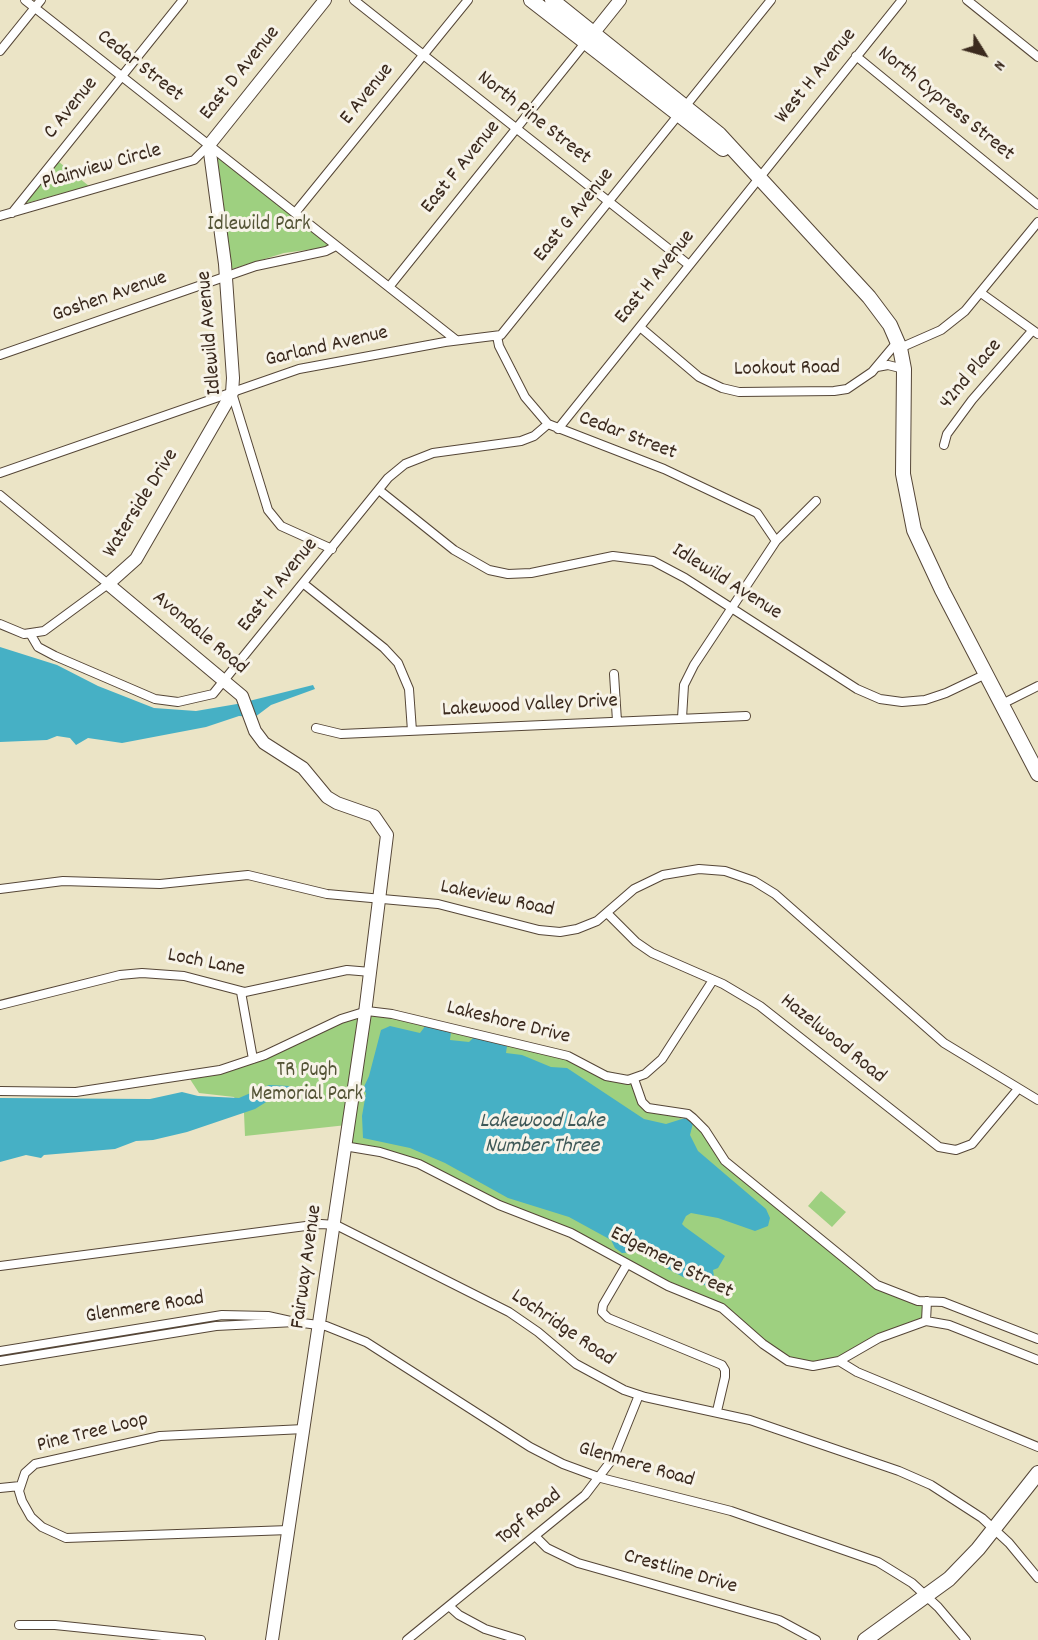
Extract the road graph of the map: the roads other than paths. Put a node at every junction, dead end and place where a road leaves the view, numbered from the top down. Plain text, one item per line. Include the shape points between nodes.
1 (26, 0) edge
2 (183, 0) edge
3 (326, 0) edge
4 (354, 0) edge
5 (468, 0) edge
6 (531, 0) edge
7 (552, 0) edge
8 (620, 0) edge
9 (771, 0) edge
10 (902, 0) edge
11 (967, 0) edge
12 (38, 4) edge
13 (589, 38) junction
14 (0, 51) edge
15 (424, 55) junction
16 (856, 56) junction
17 (1038, 57) edge
18 (122, 76) junction
19 (682, 111) junction
20 (517, 129) junction
21 (209, 145) junction
22 (761, 177) junction
23 (609, 202) junction
24 (1038, 205) edge
25 (12, 213) junction
26 (295, 213) junction
27 (0, 216) edge
28 (1038, 222) edge
29 (336, 246) junction
30 (689, 265) junction
31 (226, 276) junction
32 (389, 287) junction
33 (981, 293) junction
34 (640, 327) junction
35 (1035, 333) edge
36 (497, 336) junction
37 (456, 340) junction
38 (899, 344) junction
39 (0, 355) edge
40 (877, 367) junction
41 (904, 369) junction
42 (232, 393) junction
43 (548, 424) junction
44 (558, 429) junction
45 (944, 445) dead end
46 (0, 473) edge
47 (379, 490) junction
48 (0, 495) edge
49 (816, 501) dead end
50 (776, 540) junction
51 (332, 549) junction
52 (108, 584) junction
53 (304, 584) junction
54 (732, 608) junction
55 (0, 624) edge
56 (31, 635) junction
57 (614, 674) dead end
58 (986, 674) junction
59 (226, 682) junction
60 (1038, 686) edge
61 (1002, 704) junction
62 (746, 716) dead end
63 (682, 718) junction
64 (616, 721) junction
65 (316, 728) dead end
66 (412, 731) junction
67 (1038, 774) edge
68 (0, 889) edge
69 (381, 899) junction
70 (607, 914) junction
71 (371, 972) junction
72 (713, 980) junction
73 (241, 992) junction
74 (0, 1005) edge
75 (365, 1013) junction
76 (253, 1059) junction
77 (634, 1079) junction
78 (1018, 1089) junction
79 (0, 1091) edge
80 (1038, 1100) edge
81 (344, 1146) junction
82 (333, 1224) junction
83 (627, 1264) junction
84 (0, 1266) edge
85 (927, 1301) junction
86 (926, 1321) junction
87 (295, 1322) junction
88 (319, 1325) junction
89 (1038, 1339) edge
90 (0, 1351) edge
91 (1038, 1359) edge
92 (0, 1361) edge
93 (839, 1361) junction
94 (639, 1395) junction
95 (717, 1411) junction
96 (303, 1429) junction
97 (1038, 1447) edge
98 (1038, 1473) edge
99 (600, 1478) junction
100 (20, 1486) junction
101 (0, 1488) edge
102 (994, 1529) junction
103 (289, 1530) junction
104 (536, 1537) junction
105 (1038, 1578) edge
106 (927, 1597) junction
107 (449, 1606) junction
108 (19, 1625) dead end
109 (201, 1640) edge
110 (272, 1640) edge
111 (407, 1640) edge
112 (521, 1640) edge
113 (816, 1640) edge
114 (866, 1640) edge
115 (966, 1640) edge

1 - 12 street, Cedar Street
2 - 18 street, C Avenue
3 - 21 street, East D Avenue
4 - 15 street, North Pine Street
5 - 15 street, E Avenue
6 - 13 main road
7 - 13 main road
8 - 13 street
9 - 19 street, East G Avenue
10 - 16 street, West H Avenue
11 - 17 street
12 - 14 street
12 - 18 street, Cedar Street
13 - 19 main road
13 - 20 street, East F Avenue
15 - 20 street, North Pine Street
15 - 26 street, E Avenue
16 - 22 street, West H Avenue
16 - 24 street, North Cypress Street
18 - 21 street, Cedar Street
18 - 25 street, C Avenue
19 - 22 main road via 719,134
19 - 23 street, East G Avenue
20 - 23 street, North Pine Street
20 - 32 street, East F Avenue
21 - 25 street, Plainview Circle via 194,160
21 - 26 street, Cedar Street
21 - 31 street, Idlewild Avenue
22 - 30 street, East H Avenue
22 - 38 main road via 878,307
23 - 30 street, North Pine Street
23 - 36 street, East G Avenue via 505,332
25 - 27 street, Plainview Circle
26 - 29 street, Cedar Street
28 - 33 street
29 - 31 street, Goshen Avenue
29 - 32 street, Cedar Street
30 - 34 street, East H Avenue
31 - 39 street, Goshen Avenue
31 - 42 street, Idlewild Avenue
32 - 37 street, Cedar Street
33 - 35 street
33 - 38 street via 947,326
34 - 40 street, Lookout Road via 699,377 730,390 840,390 857,384
34 - 44 street, East H Avenue
35 - 45 street, 42nd Place via 972,400 947,434
36 - 37 street, Garland Avenue
36 - 43 street, Cedar Street via 525,398
37 - 42 street, Garland Avenue via 298,369
38 - 40 street, Lookout Road
38 - 41 main road
40 - 41 street
41 - 58 main road via 903,465 909,513 920,546
42 - 46 street, Garland Avenue
42 - 51 street, Idlewild Avenue via 271,515 281,526
42 - 52 street, Waterside Drive via 136,559
43 - 44 street, Cedar Street
43 - 47 street, East H Avenue via 534,436 504,445 419,456 394,473
44 - 50 street, Cedar Street via 664,470 757,513
47 - 51 street, East H Avenue
47 - 54 street, Idlewild Avenue via 461,555 489,570 518,574 600,557 638,557 668,567
48 - 52 street, Avondale Road
49 - 50 street
50 - 54 street
51 - 53 street, East H Avenue
52 - 56 street, Waterside Drive via 49,628
52 - 59 street, Avondale Road
53 - 59 street, East H Avenue
53 - 66 street via 398,663 409,689
54 - 58 street, Idlewild Avenue via 880,699 925,700
54 - 63 street via 689,674
55 - 56 street
56 - 59 street, East H Avenue via 38,647 55,656 155,699 198,699 218,691
57 - 64 street
58 - 61 main road
59 - 69 street, Avondale Road via 245,700 264,743 303,768 327,796 381,821 388,841
60 - 61 street
61 - 67 main road
62 - 63 street, Lakewood Valley Drive
63 - 64 street, Lakewood Valley Drive
64 - 66 street, Lakewood Valley Drive
65 - 66 street, Lakewood Valley Drive via 341,734
68 - 69 street, Lakeview Road via 63,881 160,884 248,875 327,894
69 - 70 street, Lakeview Road via 438,904 560,932 588,925
69 - 71 street, Fairway Avenue
70 - 72 street, Hazelwood Road via 642,946
70 - 78 street, Lakeview Road via 634,889 670,873 706,869 744,877 775,894 944,1043
71 - 73 street, Loch Lane via 347,970
71 - 75 street, Fairway Avenue
72 - 77 street via 662,1059
72 - 78 street, Hazelwood Road via 760,1006 939,1147 956,1150 972,1144
73 - 74 street, Loch Lane via 184,976 142,973
73 - 76 street
75 - 76 street, Lakeshore Drive via 341,1019
75 - 77 street, Lakeshore Drive via 392,1014 568,1056 615,1079
75 - 81 street, Fairway Avenue
76 - 79 street, Lakeshore Drive via 220,1070 103,1089 53,1093
77 - 85 street via 648,1108 688,1114 699,1123 725,1161 864,1276 890,1292
78 - 80 street, Lakeview Road
81 - 82 street, Fairway Avenue
81 - 83 street, Edgemere Street via 419,1164 499,1205 580,1237
82 - 84 street
82 - 88 street, Fairway Avenue
82 - 94 street, Lochridge Road via 509,1312 590,1373
83 - 93 street, Edgemere Street via 722,1308 788,1361 813,1366
83 - 95 street via 602,1312 608,1318 722,1365 725,1370
85 - 86 street
85 - 89 street via 943,1302
86 - 91 street via 949,1325
86 - 93 street via 879,1338
87 - 88 street, Glenmere Road
87 - 90 street, Glenmere Road via 285,1317 222,1315
87 - 92 street, Glenmere Road via 205,1327
88 - 96 street, Fairway Avenue
88 - 99 street, Glenmere Road via 366,1342 530,1447
93 - 97 street
94 - 95 street, Lochridge Road
94 - 99 street, Topf Road via 622,1442
95 - 102 street, Lochridge Road via 915,1478 951,1496
96 - 100 street, Pine Tree Loop via 159,1436 39,1463 25,1473
96 - 103 street, Fairway Avenue
98 - 102 main road
99 - 104 street, Topf Road via 572,1508
99 - 106 street, Glenmere Road via 731,1511 857,1553 897,1572
100 - 101 street
100 - 103 street via 22,1501 31,1517 66,1538
102 - 105 street, Lochridge Road
102 - 106 main road via 964,1565
103 - 110 street, Fairway Avenue
104 - 107 street, Topf Road
104 - 113 street, Crestline Drive via 547,1548 578,1563 778,1620
106 - 114 main road
106 - 115 street, Glenmere Road
107 - 111 street, Topf Road
107 - 112 street via 470,1622
108 - 109 street

